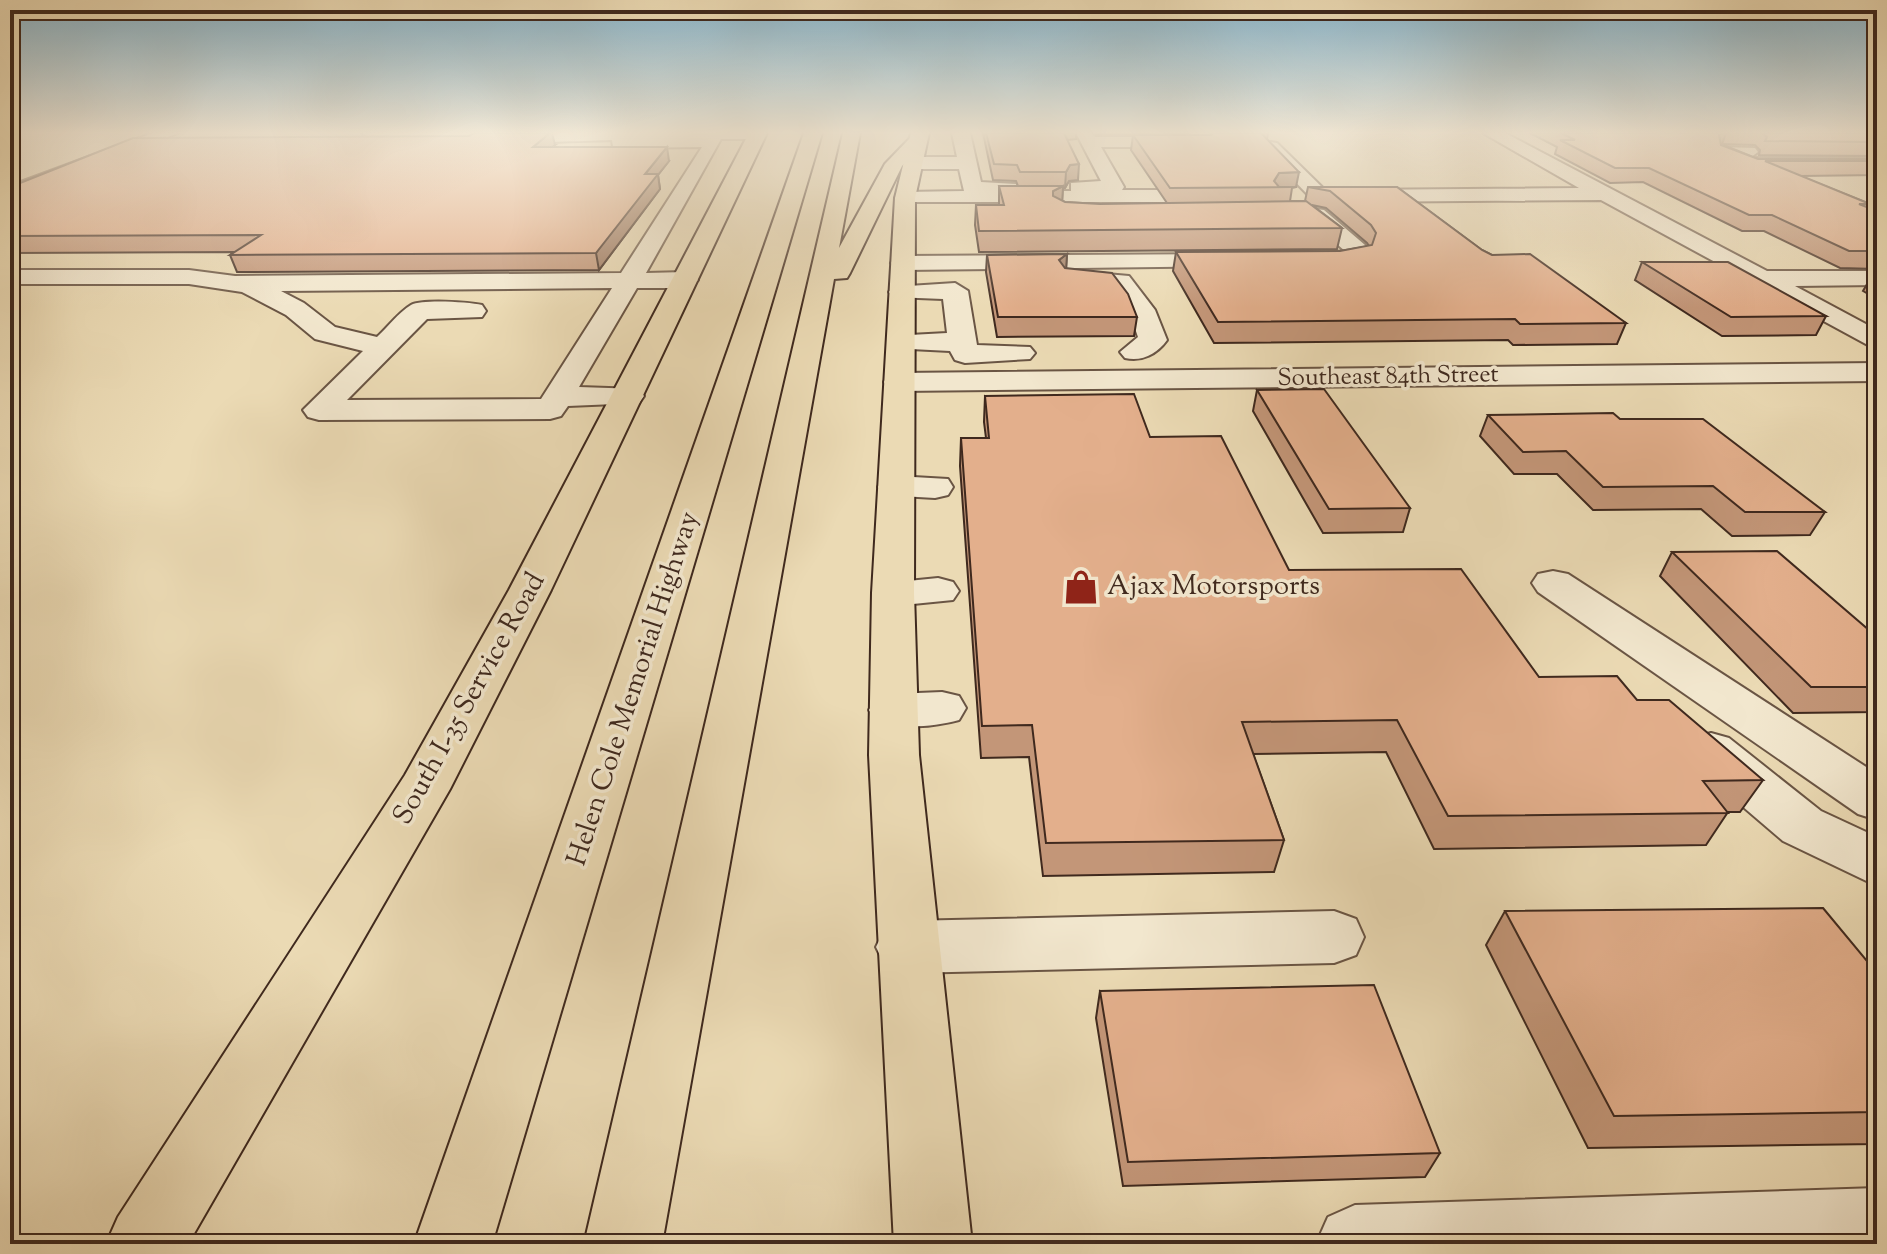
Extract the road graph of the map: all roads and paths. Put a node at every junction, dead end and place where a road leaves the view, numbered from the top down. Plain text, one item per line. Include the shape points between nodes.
1 (700, 192) edge
2 (728, 192) edge
3 (737, 192) edge
4 (839, 192) edge
5 (880, 192) edge
6 (907, 192) edge
7 (1166, 192) edge
8 (1308, 192) edge
9 (1341, 192) edge
10 (1599, 192) edge
11 (1604, 194) junction
12 (1399, 195) junction
13 (1281, 197) junction
14 (1039, 198) junction
15 (1243, 201) junction
16 (904, 209) junction
17 (1064, 214) edge
18 (1424, 214) edge
19 (669, 218) junction
20 (716, 218) junction
21 (945, 234) dead end
22 (903, 263) junction
23 (947, 263) junction
24 (10, 277) edge
25 (1877, 278) edge
26 (1762, 279) junction
27 (685, 280) junction
28 (631, 281) junction
29 (571, 282) junction
30 (247, 284) junction
31 (955, 291) junction
32 (902, 292) junction
33 (507, 312) dead end
34 (550, 312) dead end
35 (813, 321) junction
36 (1877, 341) edge
37 (962, 342) junction
38 (383, 347) junction
39 (1135, 352) junction
40 (900, 362) junction
41 (1877, 372) edge
42 (1150, 380) junction
43 (628, 396) junction
44 (558, 397) junction
45 (1553, 583) dead end
46 (1650, 701) edge
47 (1877, 800) edge
48 (1877, 863) edge
49 (1334, 937) dead end
50 (907, 947) junction
51 (1877, 1226) edge
52 (145, 1244) edge
53 (453, 1244) edge
54 (623, 1244) edge
55 (933, 1244) edge
56 (1355, 1244) edge

1 - 19 street
2 - 20 main road, South I-35 Service Road
3 - 53 main road, Helen Cole Memorial Highway
4 - 35 main road
5 - 35 main road
6 - 16 main road
7 - 15 street
8 - 13 street
9 - 12 street
10 - 11 street
11 - 12 street
11 - 26 street
12 - 18 street
13 - 15 street
13 - 23 street via 1316,215 1357,250 1356,258
14 - 15 street
14 - 16 street
14 - 16 street via 1044,215 998,220
15 - 17 street
16 - 22 main road
19 - 20 street
19 - 28 street
20 - 27 main road, South I-35 Service Road
21 - 23 street
22 - 23 street
22 - 32 main road
24 - 30 street via 189,277
25 - 26 street
26 - 36 street
27 - 28 street
27 - 43 main road, South I-35 Service Road
28 - 29 street
28 - 44 street
29 - 30 street
29 - 34 street
30 - 38 street via 295,309 325,333
31 - 32 street
31 - 37 street
31 - 39 street via 962,279 1120,281 1142,310 1153,340
32 - 40 main road
33 - 38 street via 420,311
35 - 54 main road
37 - 39 street via 965,354
37 - 40 street
38 - 44 street via 319,410 550,409
39 - 42 street
40 - 42 street, Southeast 84th Street
40 - 50 main road via 916,487 917,709
41 - 42 street, Southeast 84th Street
43 - 44 street
43 - 52 main road, South I-35 Service Road via 424,789
45 - 47 street
46 - 48 street via 1802,826
49 - 50 street
50 - 55 main road
51 - 56 street

